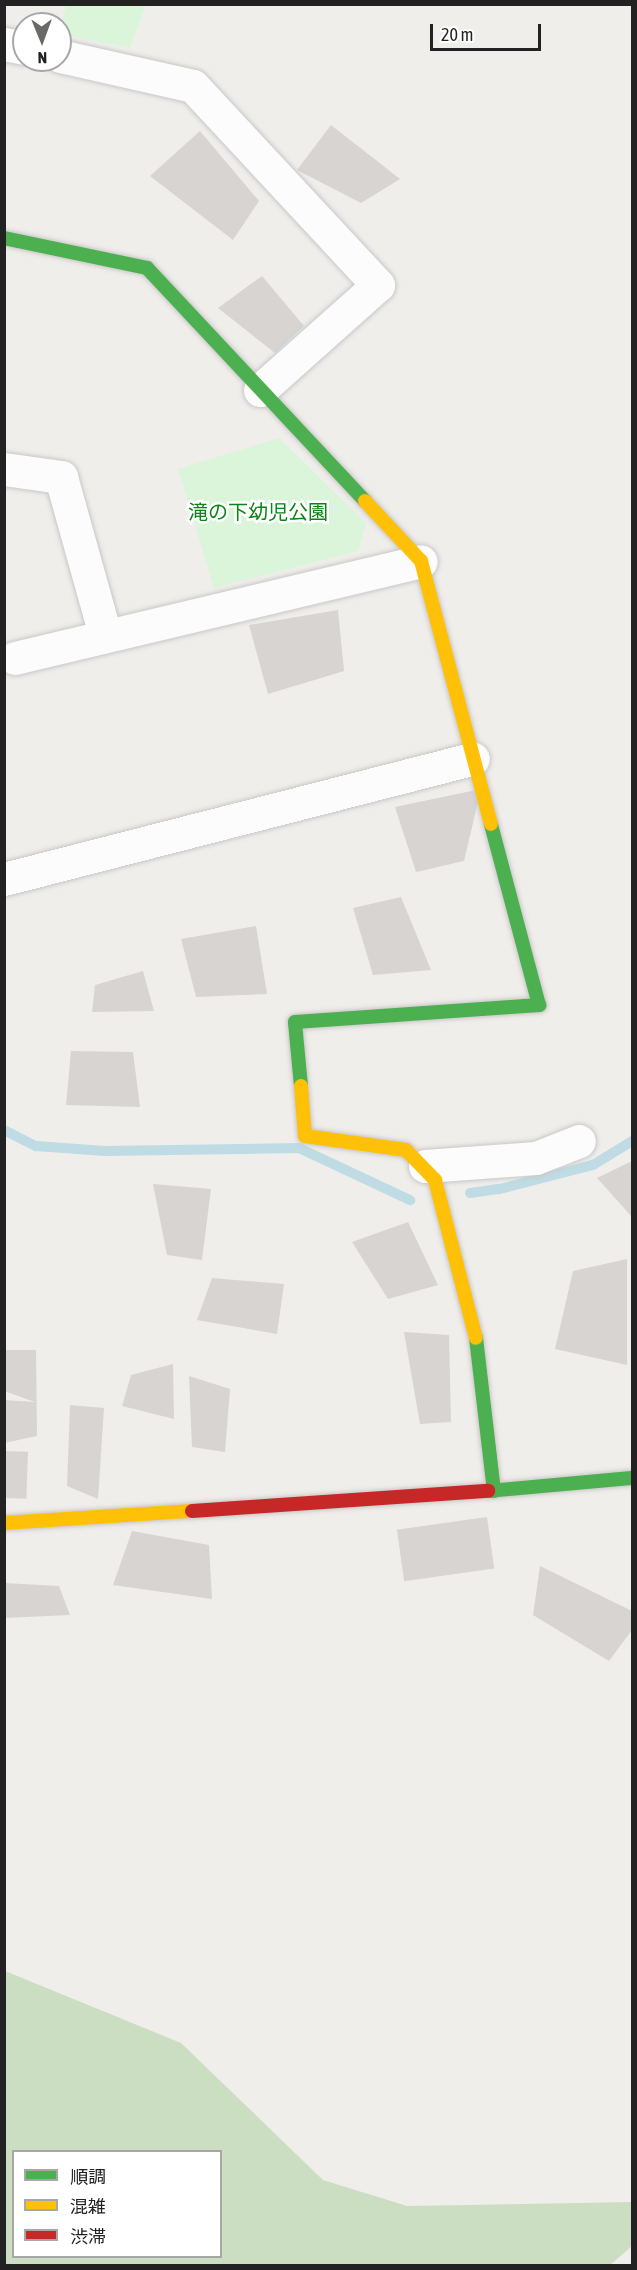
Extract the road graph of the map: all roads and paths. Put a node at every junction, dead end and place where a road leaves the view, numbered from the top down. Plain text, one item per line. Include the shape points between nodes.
1 (72, 59) edge
2 (4, 238) edge
3 (260, 390) junction
4 (4, 470) edge
5 (421, 561) junction
6 (105, 635) junction
7 (15, 658) dead end
8 (473, 759) junction
9 (4, 879) edge
10 (579, 1141) dead end
11 (425, 1166) junction
12 (633, 1478) edge
13 (494, 1491) junction
14 (4, 1523) edge

1 - 3 street via 193,86 378,285
2 - 3 street via 147,268
3 - 5 street
4 - 6 street via 61,477
5 - 6 street
5 - 8 street
6 - 7 street
8 - 9 street
8 - 11 street via 539,1005 295,1022 305,1136 406,1150
10 - 11 street via 536,1158
11 - 13 street via 435,1180 479,1349
12 - 13 street
13 - 14 street

